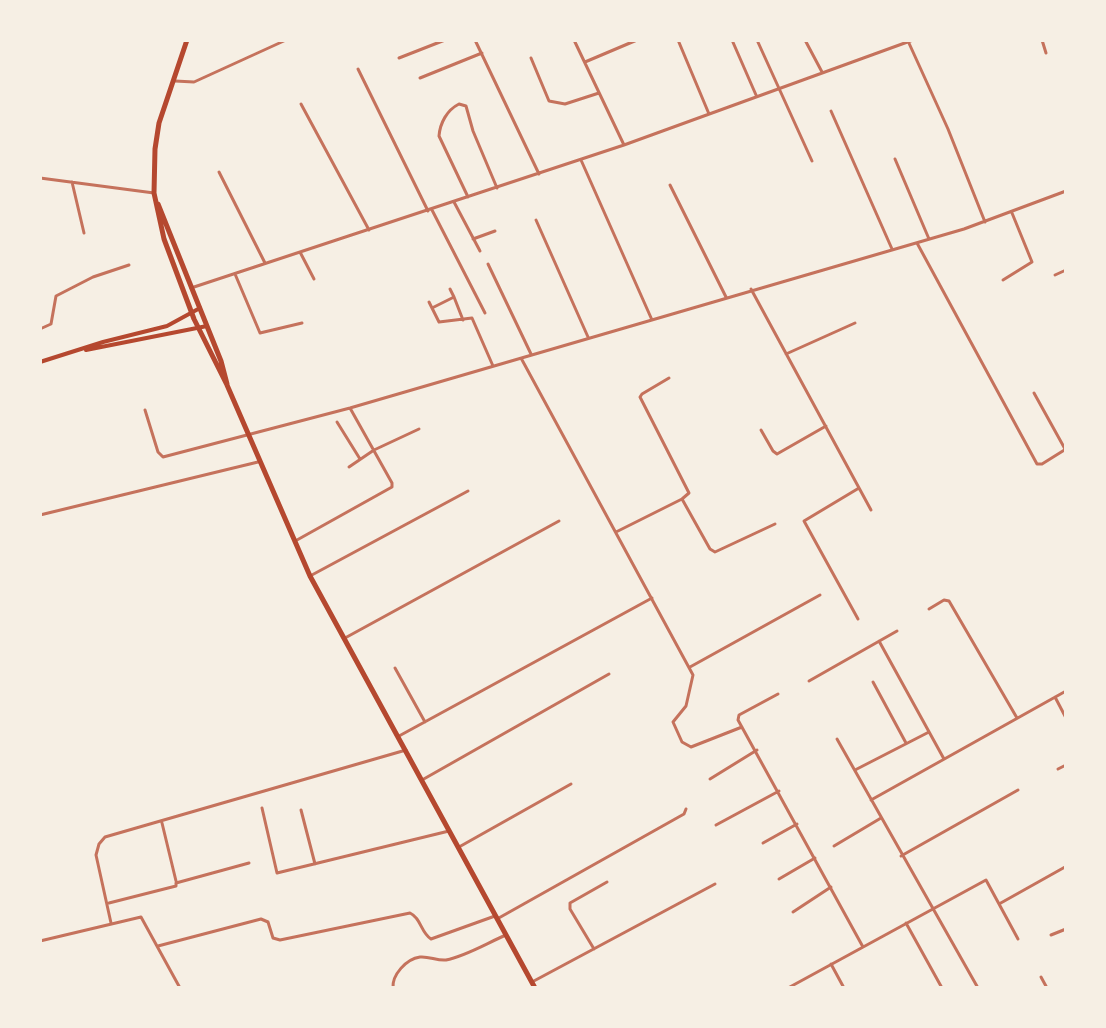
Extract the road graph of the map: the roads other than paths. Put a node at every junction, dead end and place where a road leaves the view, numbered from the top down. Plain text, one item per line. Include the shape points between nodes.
1 (187, 40) edge
2 (286, 40) edge
3 (445, 40) edge
4 (475, 40) edge
5 (574, 40) edge
6 (637, 40) edge
7 (678, 40) edge
8 (732, 40) edge
9 (757, 40) edge
10 (805, 40) edge
11 (1042, 40) edge
12 (910, 41) edge
13 (482, 53) junction
14 (1046, 53) dead end
15 (399, 58) dead end
16 (531, 58) dead end
17 (585, 62) junction
18 (358, 69) dead end
19 (822, 72) junction
20 (420, 78) dead end
21 (175, 81) junction
22 (778, 89) junction
23 (599, 93) junction
24 (756, 97) junction
25 (301, 104) dead end
26 (831, 111) dead end
27 (709, 114) junction
28 (624, 145) junction
29 (895, 159) dead end
30 (581, 160) junction
31 (812, 161) dead end
32 (219, 172) dead end
33 (539, 174) junction
34 (40, 178) edge
35 (72, 182) junction
36 (670, 185) dead end
37 (497, 188) junction
38 (1066, 191) edge
39 (154, 193) junction
40 (468, 197) junction
41 (156, 200) junction
42 (454, 202) junction
43 (430, 210) junction
44 (1011, 212) junction
45 (536, 220) dead end
46 (985, 222) junction
47 (369, 230) junction
48 (495, 231) dead end
49 (84, 233) dead end
50 (473, 239) junction
51 (929, 239) junction
52 (917, 243) junction
53 (892, 249) junction
54 (480, 251) dead end
55 (300, 252) junction
56 (265, 263) junction
57 (488, 264) dead end
58 (129, 265) dead end
59 (1066, 270) edge
60 (235, 274) junction
61 (1055, 275) dead end
62 (314, 279) dead end
63 (1003, 280) dead end
64 (191, 288) junction
65 (450, 289) dead end
66 (751, 289) junction
67 (454, 297) junction
68 (726, 297) junction
69 (429, 302) dead end
70 (200, 308) junction
71 (432, 308) junction
72 (192, 313) junction
73 (485, 313) dead end
74 (464, 320) junction
75 (652, 320) junction
76 (302, 323) dead end
77 (855, 323) dead end
78 (207, 326) junction
79 (198, 328) junction
80 (40, 329) edge
81 (589, 339) junction
82 (72, 353) junction
83 (786, 354) junction
84 (531, 356) junction
85 (521, 358) junction
86 (40, 362) edge
87 (493, 366) junction
88 (669, 378) dead end
89 (227, 385) junction
90 (1034, 393) dead end
91 (350, 408) junction
92 (145, 410) dead end
93 (337, 422) dead end
94 (826, 426) junction
95 (419, 429) dead end
96 (761, 430) dead end
97 (248, 435) junction
98 (1066, 449) edge
99 (374, 450) junction
100 (360, 459) junction
101 (258, 462) junction
102 (349, 467) dead end
103 (859, 488) junction
104 (468, 491) dead end
105 (682, 499) junction
106 (871, 510) dead end
107 (40, 515) edge
108 (559, 521) dead end
109 (775, 524) dead end
110 (616, 532) junction
111 (294, 542) junction
112 (310, 576) junction
113 (820, 595) dead end
114 (652, 598) junction
115 (929, 609) dead end
116 (858, 619) dead end
117 (897, 631) dead end
118 (345, 638) junction
119 (879, 641) junction
120 (690, 667) junction
121 (395, 668) dead end
122 (609, 674) dead end
123 (809, 681) dead end
124 (873, 682) dead end
125 (1066, 691) edge
126 (778, 694) dead end
127 (1055, 697) junction
128 (1017, 718) junction
129 (1066, 718) edge
130 (425, 722) junction
131 (742, 727) junction
132 (929, 732) junction
133 (399, 736) junction
134 (837, 739) dead end
135 (906, 743) junction
136 (406, 750) junction
137 (757, 750) junction
138 (944, 759) junction
139 (1066, 765) edge
140 (1058, 769) dead end
141 (855, 770) junction
142 (710, 779) dead end
143 (422, 780) junction
144 (571, 784) dead end
145 (1018, 790) dead end
146 (779, 791) junction
147 (871, 800) junction
148 (262, 808) dead end
149 (686, 809) dead end
150 (301, 810) dead end
151 (881, 818) junction
152 (162, 823) junction
153 (797, 824) junction
154 (716, 825) dead end
155 (449, 831) junction
156 (763, 843) dead end
157 (834, 846) dead end
158 (457, 848) junction
159 (901, 856) junction
160 (815, 858) junction
161 (249, 863) dead end
162 (315, 864) junction
163 (1066, 870) edge
164 (779, 879) dead end
165 (607, 882) dead end
166 (176, 883) junction
167 (715, 884) dead end
168 (831, 887) junction
169 (107, 903) junction
170 (999, 904) junction
171 (932, 907) junction
172 (793, 912) dead end
173 (496, 918) junction
174 (111, 923) junction
175 (906, 923) junction
176 (1066, 929) edge
177 (506, 935) junction
178 (1051, 935) dead end
179 (1018, 939) dead end
180 (40, 941) edge
181 (158, 946) junction
182 (863, 947) junction
183 (594, 949) junction
184 (831, 964) junction
185 (1041, 977) dead end
186 (533, 985) edge
187 (180, 988) edge
188 (393, 988) edge
189 (788, 988) edge
190 (844, 988) edge
191 (942, 988) edge
192 (978, 988) edge
193 (1047, 988) edge

1 - 21 main road
2 - 21 street via 194,82
3 - 15 street
4 - 13 street
5 - 17 street
6 - 17 street
7 - 27 street
8 - 24 street
9 - 22 street
10 - 19 street
11 - 14 street
12 - 19 street
12 - 46 street
13 - 20 street
13 - 33 street
16 - 23 street via 549,101 565,104
17 - 23 street
18 - 43 street
19 - 22 street
21 - 39 main road via 159,123
22 - 24 street
22 - 31 street
23 - 28 street
24 - 27 street
25 - 47 street
26 - 53 street
27 - 28 street
28 - 30 street
29 - 51 street
30 - 33 street
30 - 75 street
32 - 56 street
33 - 37 street
34 - 35 street
35 - 39 street
35 - 49 street
36 - 68 street
37 - 40 street
37 - 40 street via 466,106 459,104 443,121 439,136
38 - 44 street
39 - 41 main road
40 - 42 street
41 - 64 main road
41 - 72 main road via 164,239
42 - 43 street
42 - 50 street
43 - 47 street
43 - 73 street
44 - 46 street
44 - 63 street via 1032,262
45 - 81 street
46 - 51 street
47 - 55 street
48 - 50 street
50 - 54 street
51 - 52 street
52 - 53 street
52 - 98 street via 1037,464
53 - 66 street
55 - 56 street
55 - 62 street
56 - 60 street
57 - 84 street
58 - 80 street via 56,296 51,324
59 - 61 street
60 - 64 street
60 - 76 street via 258,332
64 - 70 main road
65 - 67 street
66 - 68 street
66 - 83 street
67 - 71 street
67 - 74 street
68 - 75 street
69 - 71 street
70 - 72 main road
70 - 78 main road
71 - 74 street via 439,322
72 - 79 main road
72 - 82 main road via 167,326
74 - 87 street via 472,318
75 - 81 street
77 - 83 street
78 - 79 main road
78 - 89 main road
79 - 82 main road
79 - 89 main road
81 - 84 street
82 - 86 main road
83 - 94 street
84 - 85 street
85 - 87 street
85 - 110 street
87 - 91 street
88 - 105 street via 640,397 689,489
89 - 97 main road
90 - 98 street
91 - 97 street
91 - 99 street
92 - 97 street via 163,457
93 - 100 street
94 - 96 street via 777,454
94 - 103 street
95 - 99 street
97 - 101 main road
99 - 100 street
99 - 111 street via 391,489
100 - 102 street
101 - 107 street
101 - 111 main road
103 - 106 street
103 - 116 street via 804,521
104 - 112 street
105 - 109 street via 715,552
105 - 110 street
108 - 118 street
110 - 114 street
111 - 112 main road
112 - 118 main road
113 - 120 street
114 - 120 street
114 - 130 street
115 - 128 street via 949,601
117 - 119 street
118 - 133 main road
119 - 123 street
119 - 132 street
120 - 131 street via 689,697 673,722 685,745
121 - 130 street
122 - 143 street
124 - 135 street
125 - 127 street
126 - 131 street via 739,715
127 - 128 street
127 - 129 street
128 - 138 street
130 - 133 street
131 - 137 street
132 - 135 street
132 - 138 street
133 - 136 main road
134 - 141 street
135 - 141 street
136 - 143 main road
136 - 152 street
137 - 142 street
137 - 146 street
138 - 147 street
139 - 140 street
141 - 147 street
143 - 155 main road
144 - 158 street
145 - 159 street
146 - 153 street
146 - 154 street
147 - 151 street
148 - 162 street via 277,873
149 - 173 street
150 - 162 street
151 - 157 street
151 - 159 street
152 - 166 street
152 - 169 street via 105,837 99,844 96,855
153 - 156 street
153 - 160 street
155 - 158 main road
155 - 162 street
158 - 173 main road
159 - 171 street
160 - 164 street
160 - 168 street
161 - 166 street
163 - 170 street
165 - 183 street via 570,903
166 - 169 street
167 - 183 street
168 - 172 street
168 - 182 street
169 - 174 street
170 - 171 street via 986,880
170 - 179 street
171 - 175 street
171 - 192 street
173 - 177 main road
173 - 181 street via 431,939 410,913 276,940 261,919
174 - 180 street
174 - 181 street via 141,917
175 - 182 street
175 - 191 street
176 - 178 street
177 - 186 main road
177 - 188 street via 448,959 414,959 396,973
181 - 187 street
182 - 184 street
183 - 186 street
184 - 189 street
184 - 190 street
185 - 193 street

